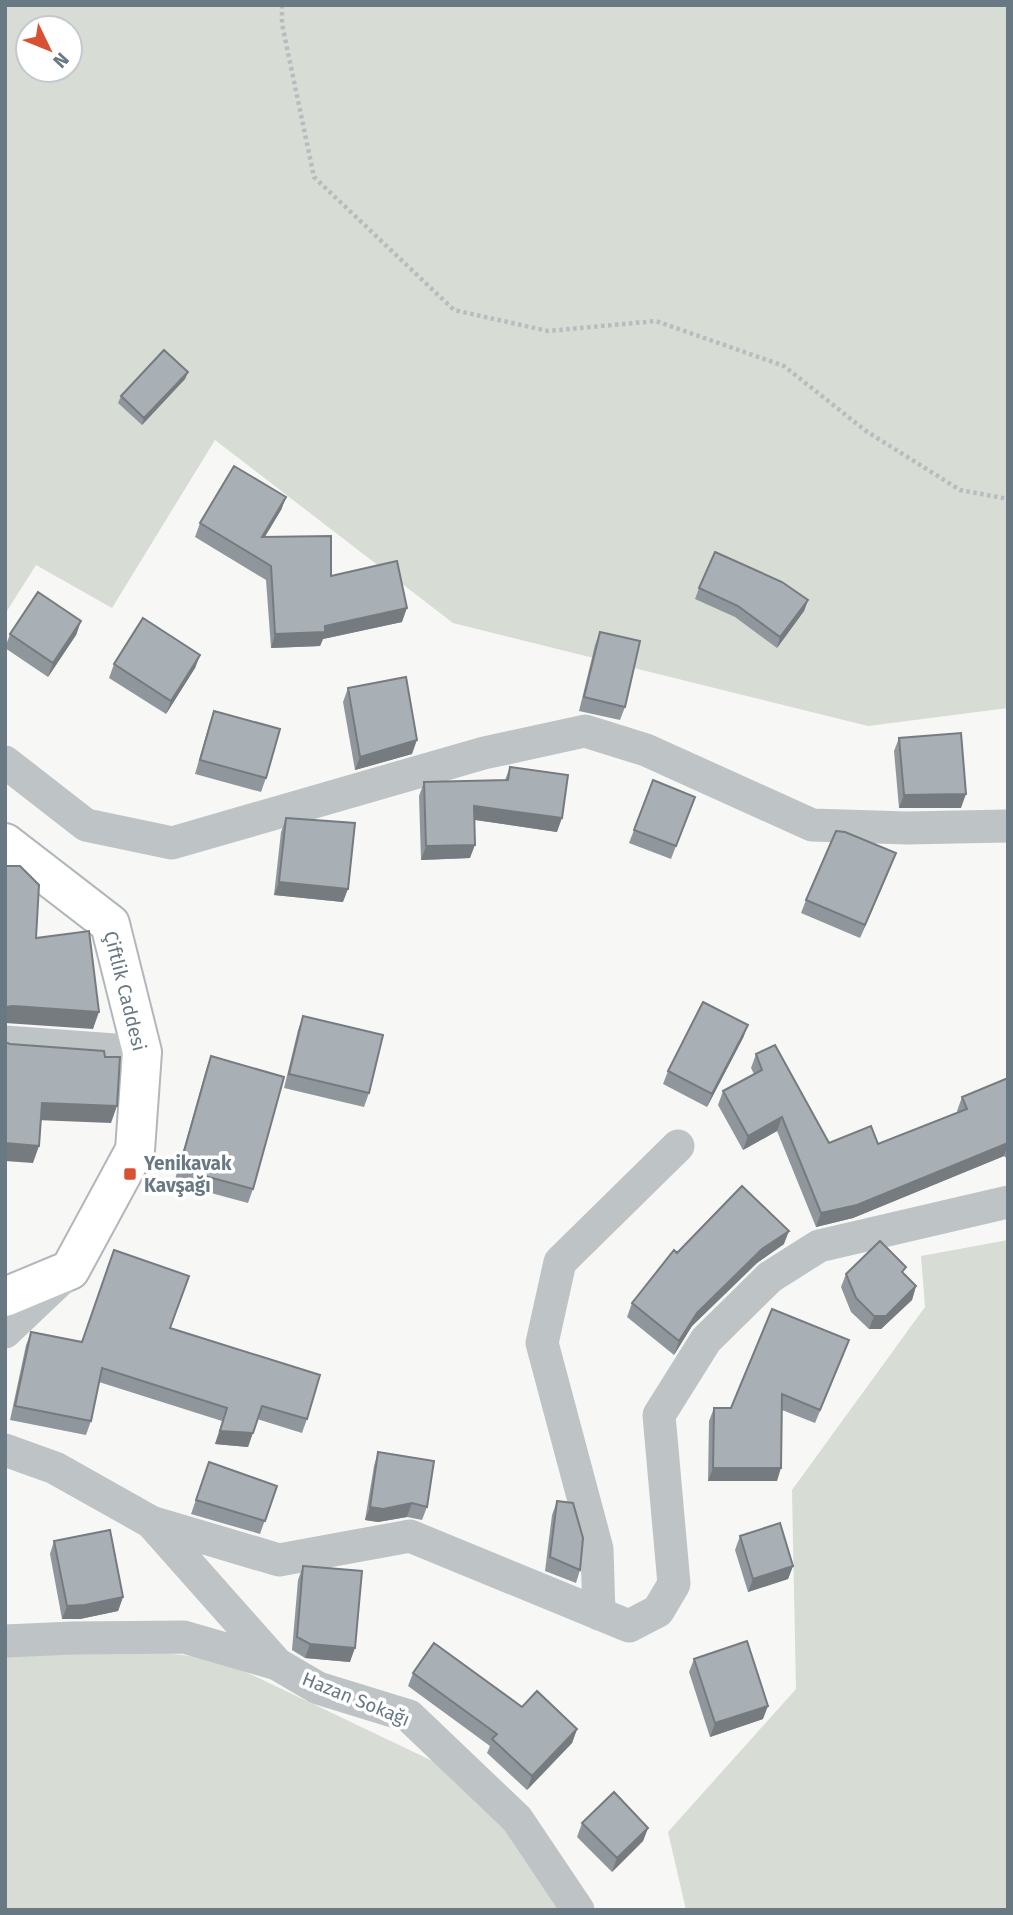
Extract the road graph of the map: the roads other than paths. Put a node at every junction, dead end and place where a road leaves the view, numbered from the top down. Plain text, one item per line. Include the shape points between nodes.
1 (5, 762) edge
2 (1008, 826) edge
3 (5, 843) edge
4 (5, 1042) edge
5 (142, 1052) junction
6 (678, 1146) dead end
7 (1008, 1202) edge
8 (70, 1270) junction
9 (5, 1297) edge
10 (5, 1332) edge
11 (5, 1450) edge
12 (151, 1522) junction
13 (599, 1614) junction
14 (5, 1641) edge
15 (277, 1664) junction
16 (578, 1910) edge

1 - 2 street via 86,825 172,844 484,753 585,731 646,750 812,825
3 - 5 street, Çiftlik Caddesi via 110,924
4 - 5 street
5 - 8 street, Çiftlik Caddesi via 135,1150
6 - 13 street via 560,1262 542,1343 597,1549
7 - 13 street via 819,1245 769,1276 706,1340 659,1415 674,1584 659,1611 629,1626
8 - 9 street
8 - 10 street
11 - 12 street, Hazan Sokağı via 55,1468
12 - 13 street via 279,1560 410,1536
12 - 15 street, Hazan Sokağı
14 - 15 street via 184,1637
15 - 16 street, Hazan Sokağı via 318,1688 409,1716 517,1819

